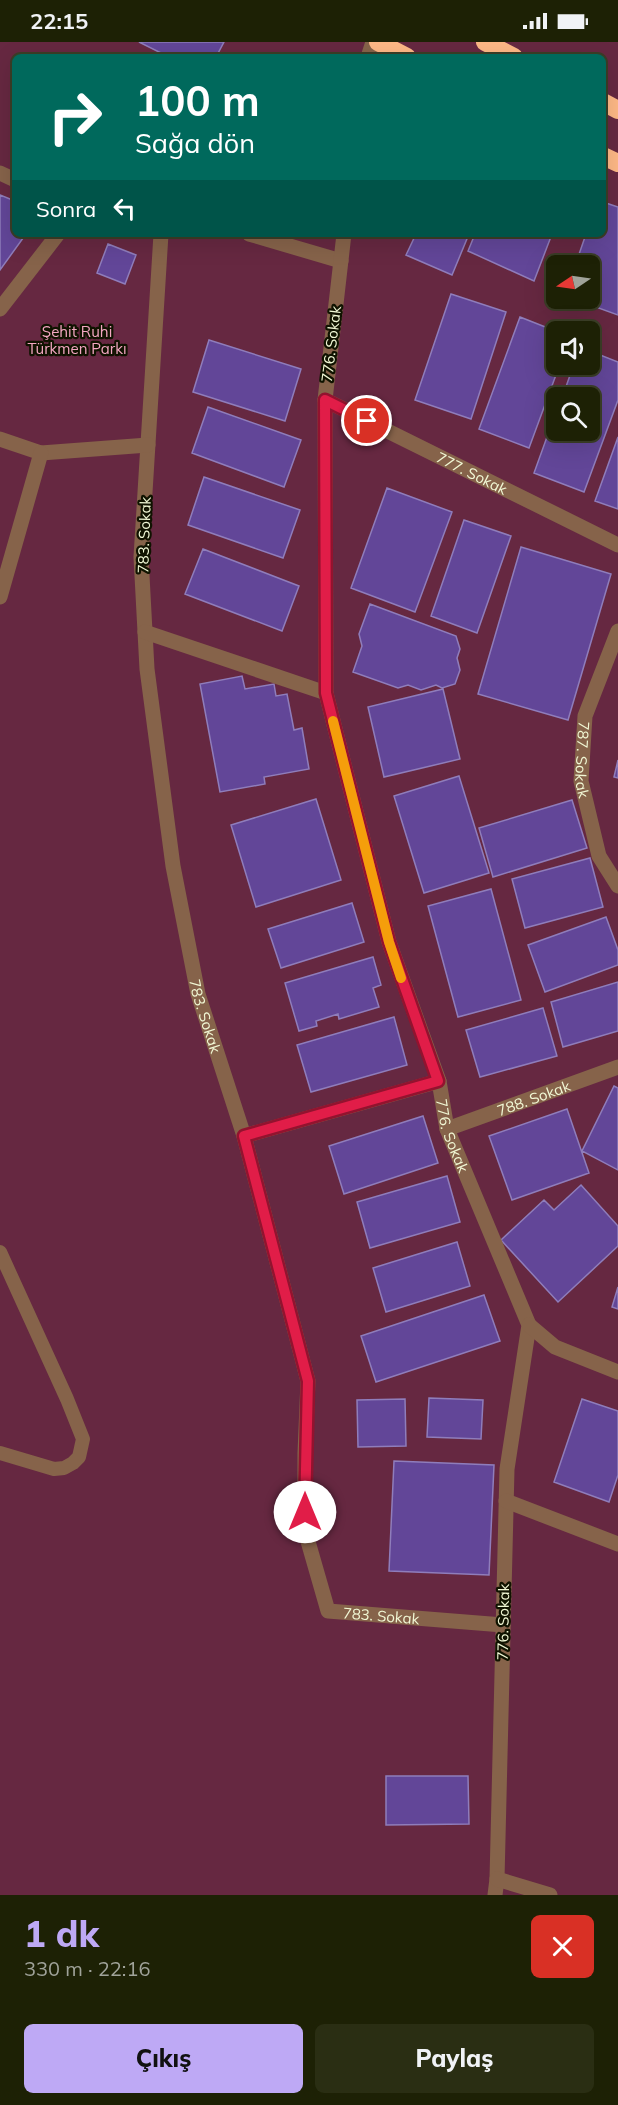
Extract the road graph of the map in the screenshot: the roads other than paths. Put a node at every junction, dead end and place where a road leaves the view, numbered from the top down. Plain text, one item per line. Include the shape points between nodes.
1 (378, 42) edge
2 (485, 42) edge
3 (401, 54) edge
4 (508, 54) edge
5 (56, 237) edge
6 (161, 237) edge
7 (259, 237) edge
8 (344, 237) edge
9 (341, 261) junction
10 (0, 309) edge
11 (325, 400) junction
12 (0, 439) edge
13 (148, 445) junction
14 (41, 453) junction
15 (618, 545) edge
16 (0, 597) edge
17 (618, 631) edge
18 (145, 632) junction
19 (326, 693) junction
20 (618, 886) edge
21 (618, 1067) edge
22 (438, 1081) junction
23 (447, 1129) junction
24 (244, 1136) junction
25 (0, 1252) edge
26 (529, 1325) junction
27 (618, 1372) edge
28 (0, 1453) edge
29 (506, 1501) junction
30 (618, 1544) edge
31 (503, 1625) junction
32 (497, 1879) junction
33 (495, 1895) edge
34 (550, 1895) edge

1 - 3 highway
2 - 4 highway
5 - 10 street
6 - 13 street, 783. Sokak
7 - 9 street
8 - 9 street, 776. Sokak
9 - 11 street, 776. Sokak
11 - 15 street, 777. Sokak
11 - 19 street, 776. Sokak
12 - 14 street
13 - 14 street
13 - 18 street, 783. Sokak via 141,557
14 - 16 street
17 - 20 street, 787. Sokak via 585,716 581,781 599,856
18 - 19 street
18 - 24 street, 783. Sokak via 173,866 198,994
19 - 22 street, 776. Sokak via 389,942
21 - 23 street, 788. Sokak
22 - 23 street, 776. Sokak
22 - 24 street
23 - 26 street, 776. Sokak
24 - 31 street, 783. Sokak via 308,1381 305,1531 328,1611
25 - 28 lane via 83,1439 79,1457 64,1468 54,1469
26 - 27 street via 555,1347
26 - 29 street, 776. Sokak via 507,1469
29 - 30 street
29 - 31 street, 776. Sokak
31 - 32 street, 776. Sokak
32 - 33 street, 776. Sokak
32 - 34 street

